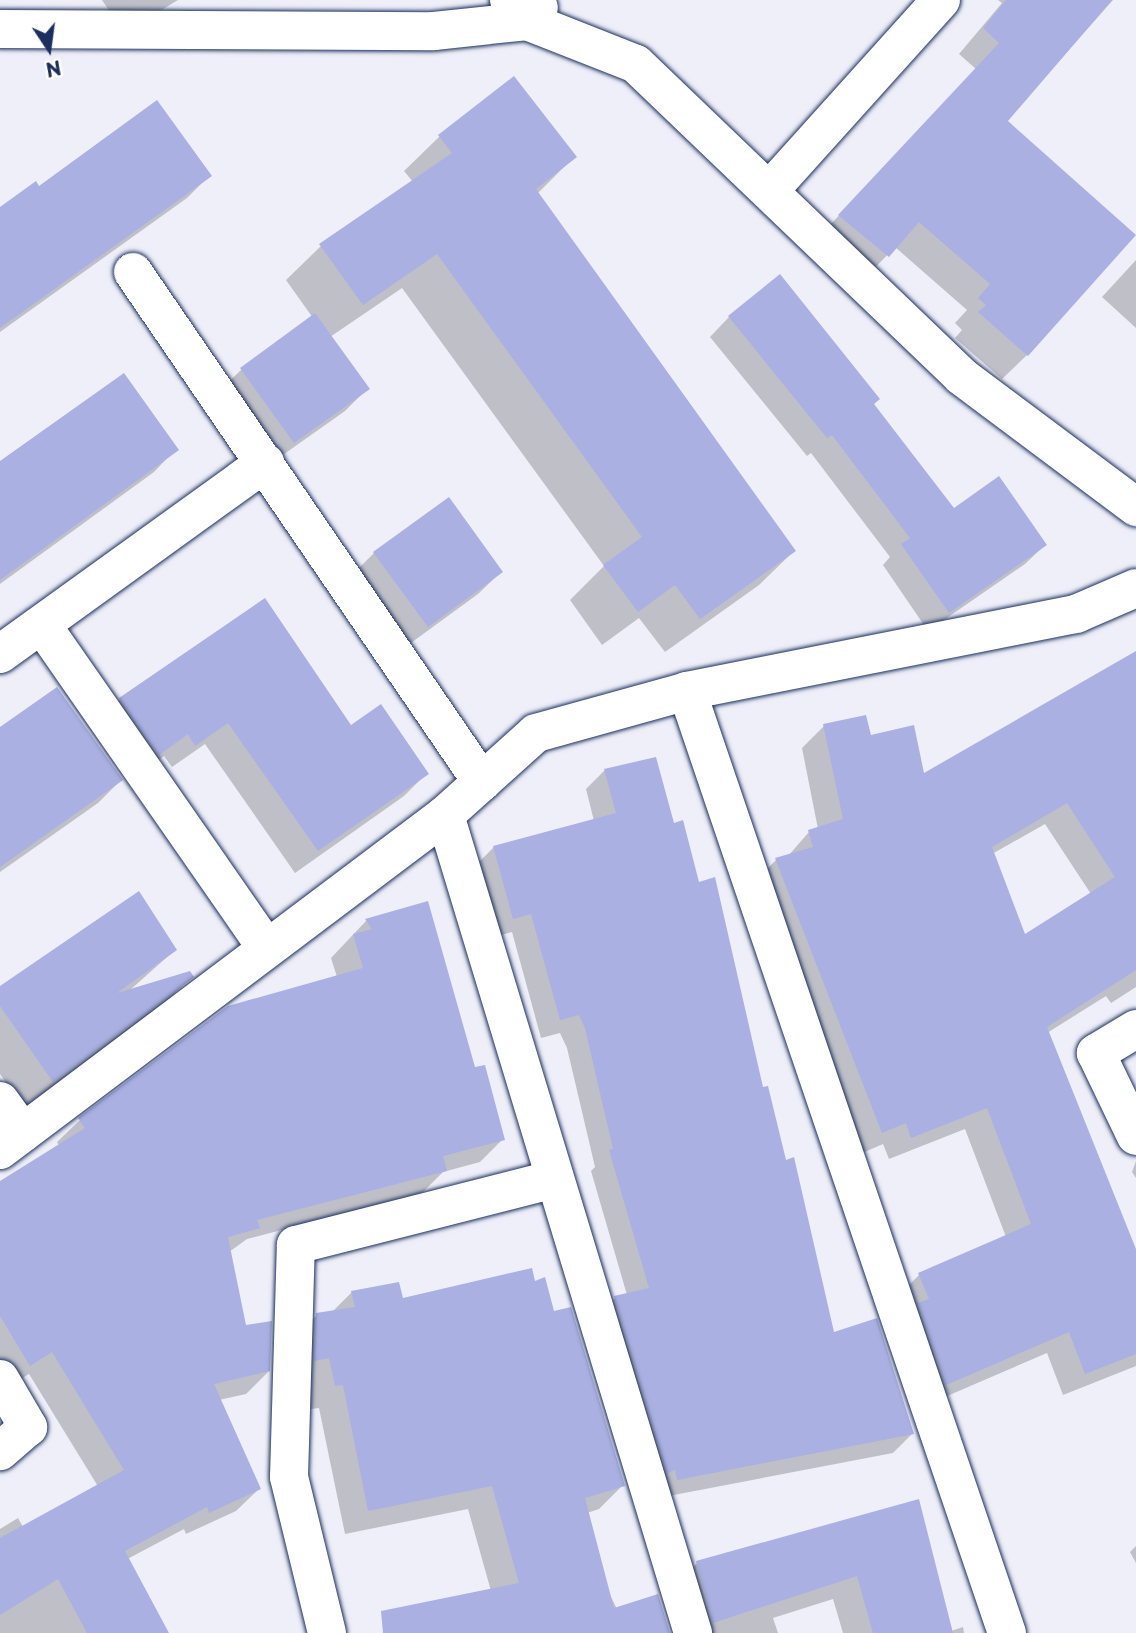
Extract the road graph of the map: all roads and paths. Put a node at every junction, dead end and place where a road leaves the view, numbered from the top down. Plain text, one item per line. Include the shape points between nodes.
1 (941, 0) edge
2 (527, 7) edge
3 (0, 29) edge
4 (769, 191) junction
5 (133, 272) dead end
6 (265, 463) junction
7 (1136, 506) edge
8 (1136, 588) edge
9 (42, 625) junction
10 (0, 654) edge
11 (687, 691) junction
12 (482, 782) junction
13 (444, 815) junction
14 (267, 949) junction
15 (1136, 1029) edge
16 (0, 1101) edge
17 (1136, 1136) edge
18 (11, 1141) edge
19 (555, 1179) junction
20 (0, 1379) edge
21 (0, 1451) edge
22 (327, 1633) edge
23 (693, 1633) edge
24 (1007, 1633) edge

1 - 4 street
2 - 3 street via 434,32
2 - 4 street via 636,64
4 - 7 street via 961,376
5 - 6 street
6 - 9 street
6 - 12 street
8 - 11 street via 1076,614
9 - 10 street
9 - 14 street
11 - 12 street via 536,733
11 - 24 street
12 - 13 street
13 - 14 street
13 - 19 street
14 - 18 street
15 - 17 street via 1096,1053
16 - 18 street
19 - 22 street via 296,1245 289,1477
19 - 23 street
20 - 21 street via 28,1427

